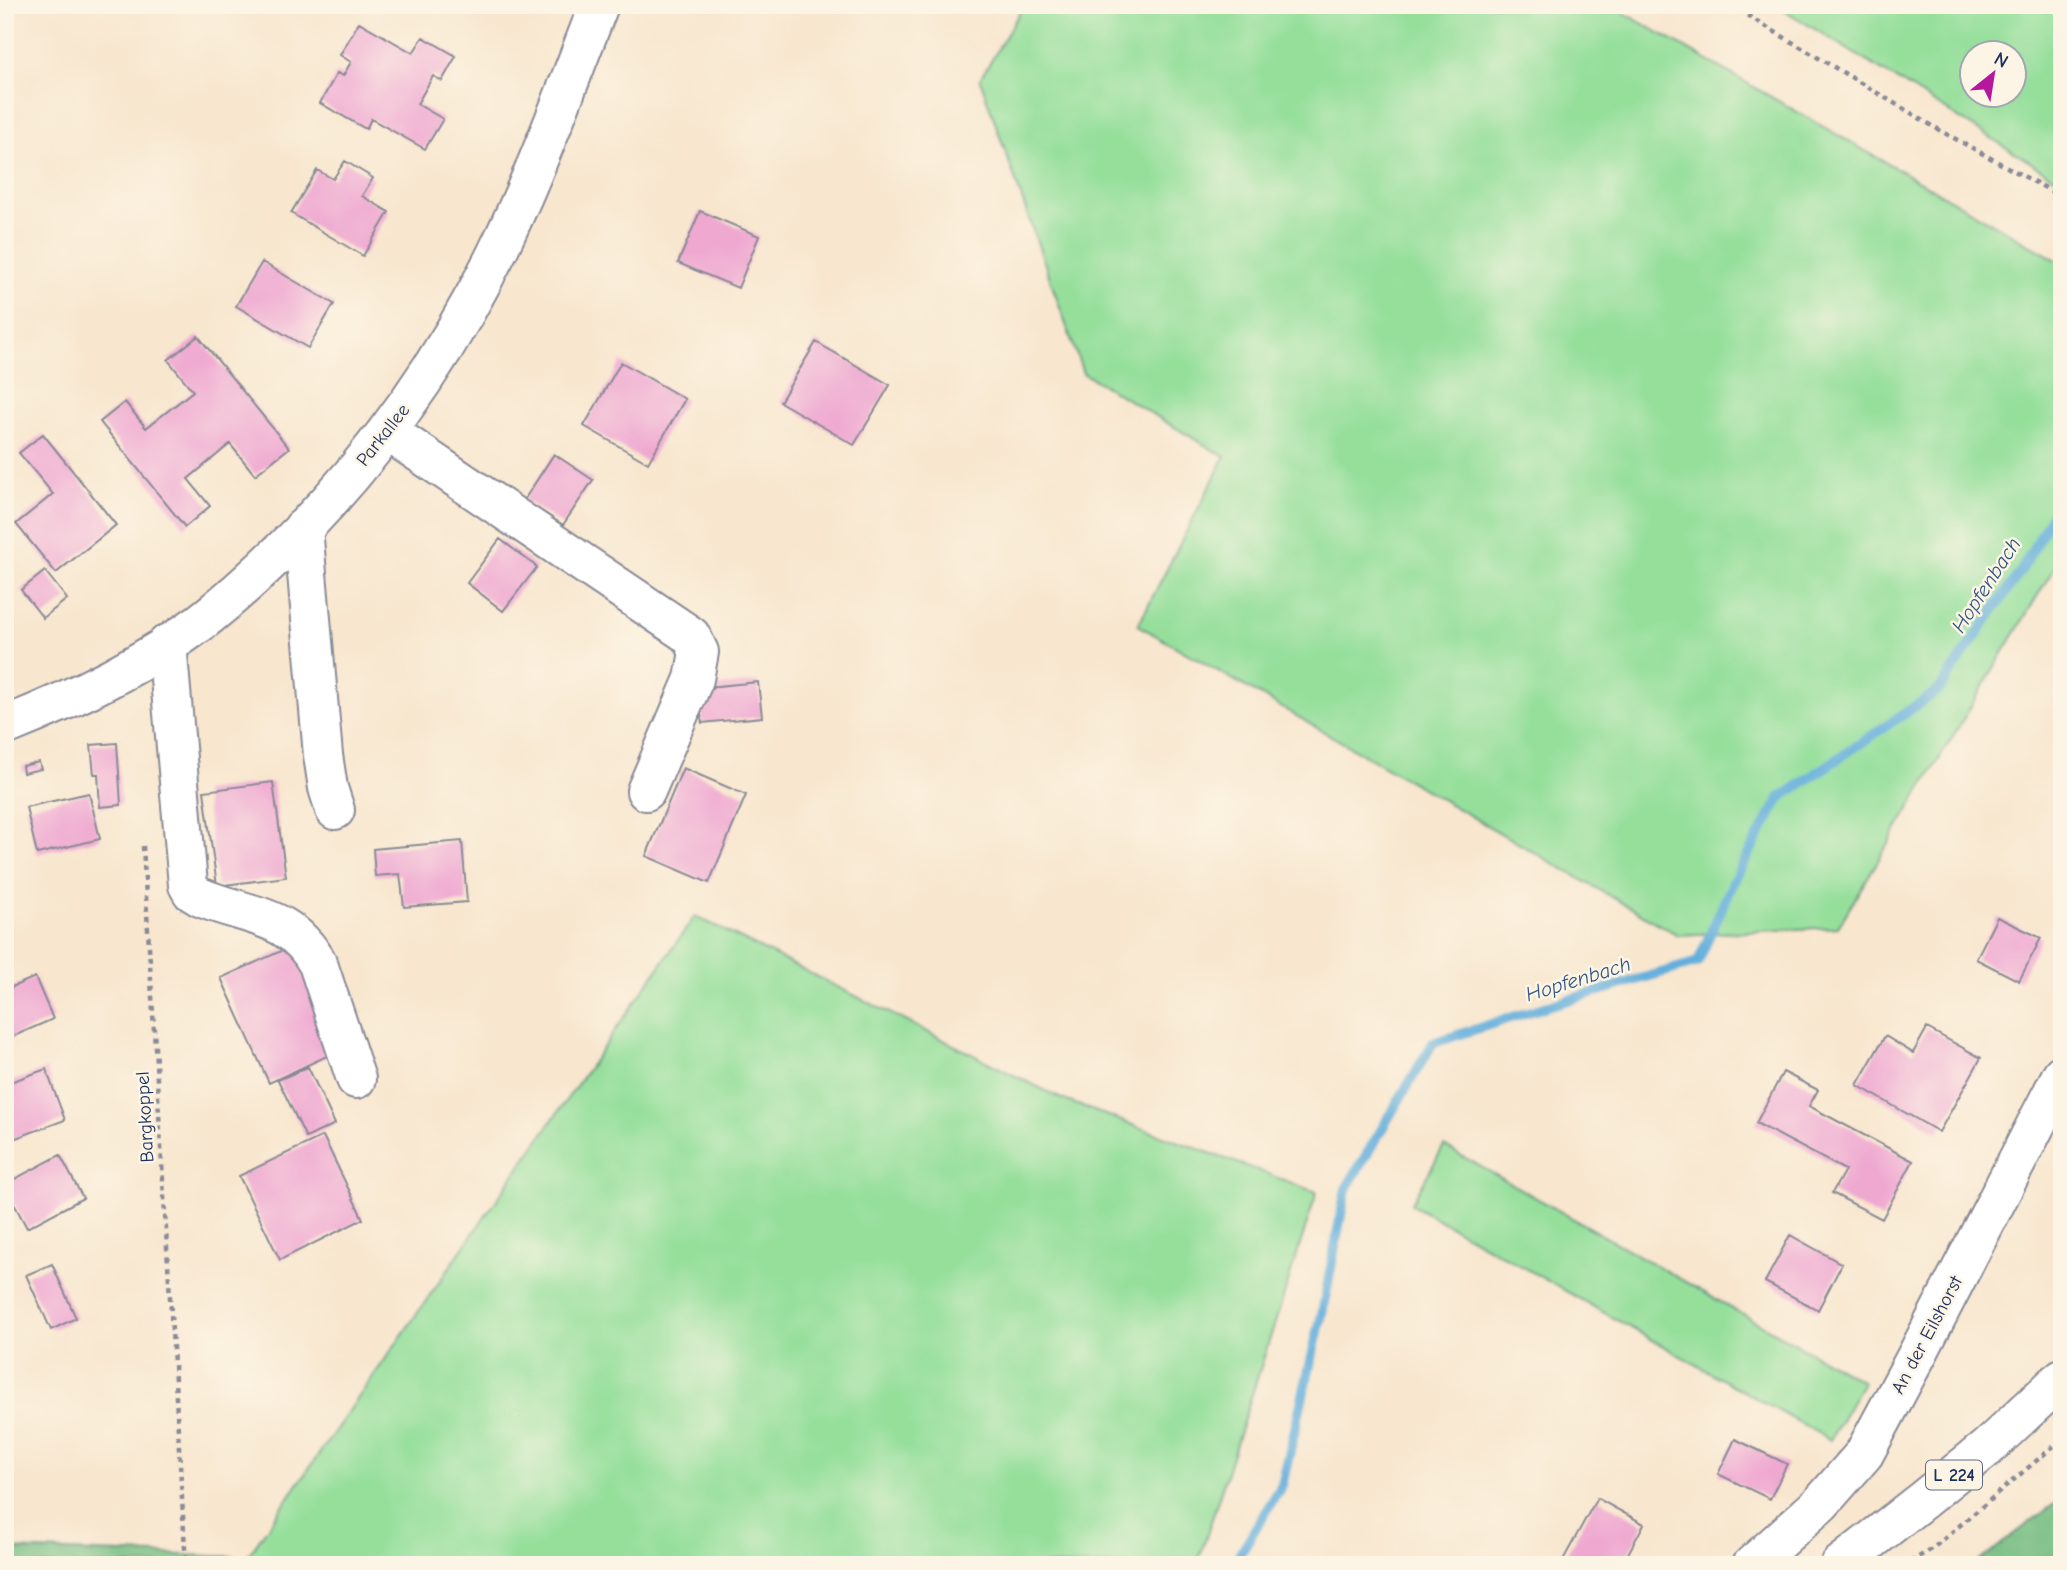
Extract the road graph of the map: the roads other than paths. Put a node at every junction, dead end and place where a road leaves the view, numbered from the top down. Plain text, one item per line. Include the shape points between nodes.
1 (599, 5) edge
2 (387, 431) junction
3 (303, 528) junction
4 (167, 644) junction
5 (5, 726) edge
6 (646, 791) dead end
7 (335, 810) dead end
8 (2062, 1074) edge
9 (356, 1080) dead end
10 (2062, 1378) edge
11 (1752, 1565) edge
12 (1840, 1565) edge

1 - 2 street, Parkallee via 497,252 444,348
2 - 3 street, Parkallee
2 - 6 street via 691,636 699,652 694,678
3 - 4 street, Parkallee via 241,589
3 - 7 street via 323,755
4 - 5 street, Parkallee via 67,700
4 - 9 street via 188,886 200,897 284,927 311,950
8 - 11 street, An der Eilshorst via 1864,1454 1821,1503
10 - 12 street, L 224 via 1977,1455

